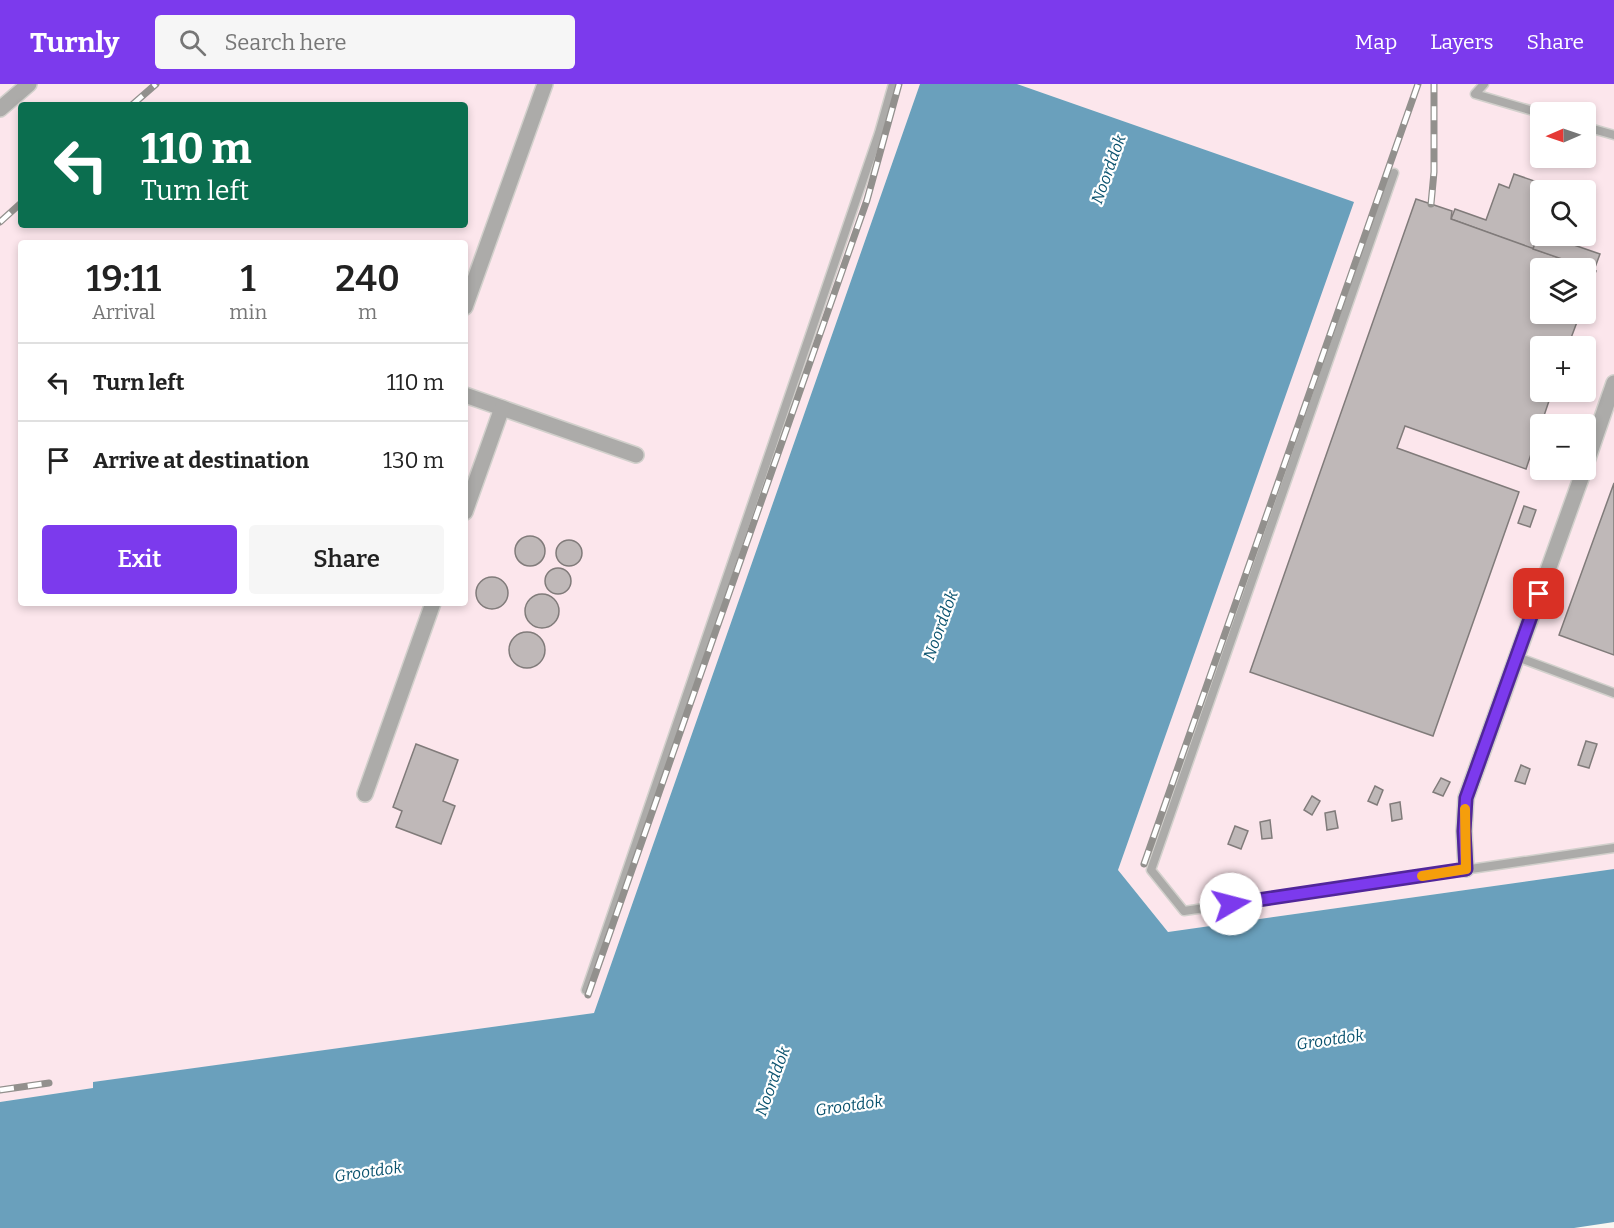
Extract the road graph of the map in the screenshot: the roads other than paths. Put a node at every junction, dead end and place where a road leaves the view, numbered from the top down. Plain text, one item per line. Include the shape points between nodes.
1 (29, 84) edge
2 (546, 84) edge
3 (893, 84) edge
4 (1484, 84) edge
5 (0, 109) edge
6 (1530, 110) edge
7 (1596, 130) edge
8 (1614, 135) edge
9 (1394, 173) dead end
10 (468, 299) edge
11 (1614, 383) edge
12 (468, 396) edge
13 (502, 408) junction
14 (1596, 435) edge
15 (636, 455) dead end
16 (1580, 480) edge
17 (468, 504) edge
18 (432, 606) edge
19 (1518, 657) junction
20 (1614, 693) edge
21 (365, 794) dead end
22 (1614, 848) edge
23 (1466, 869) junction
24 (586, 990) dead end

1 - 5 street
2 - 10 street
3 - 24 lane
4 - 6 lane via 1475,94
7 - 8 lane
9 - 23 lane via 1151,870 1184,911
11 - 14 street
12 - 13 street
13 - 15 street
13 - 17 street
16 - 19 street
18 - 21 street
19 - 20 lane
19 - 23 street via 1466,798
22 - 23 lane

